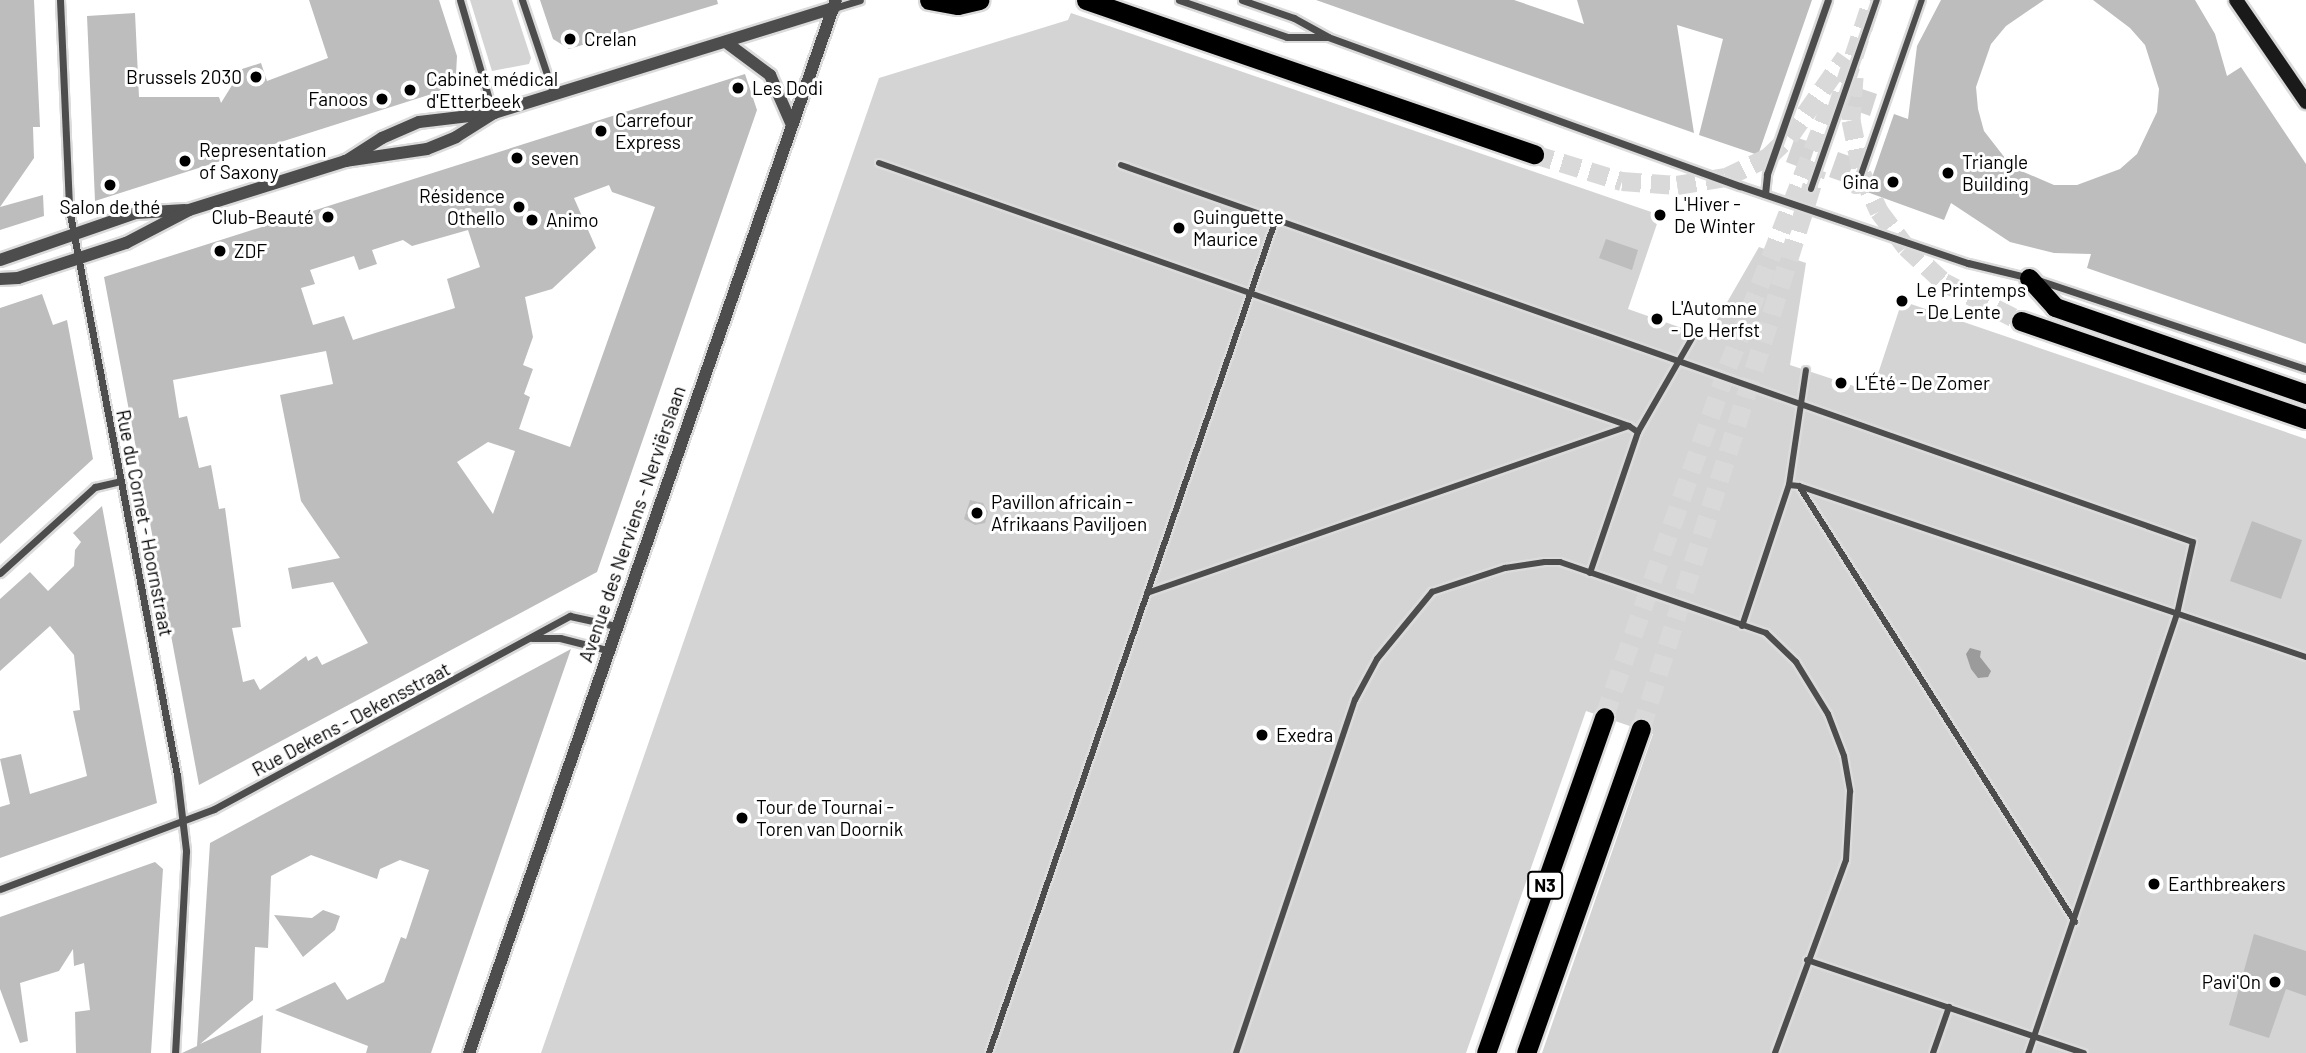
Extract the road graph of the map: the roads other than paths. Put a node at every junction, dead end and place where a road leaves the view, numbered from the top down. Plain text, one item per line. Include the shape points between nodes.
1 (60, 0) edge
2 (460, 0) edge
3 (523, 0) edge
4 (860, 0) edge
5 (929, 0) edge
6 (979, 0) edge
7 (1086, 0) edge
8 (1179, 0) edge
9 (1242, 0) edge
10 (1828, 0) edge
11 (1877, 0) edge
12 (1922, 0) edge
13 (2236, 0) edge
14 (835, 4) edge
15 (1328, 37) junction
16 (727, 43) junction
17 (554, 95) junction
18 (2306, 102) edge
19 (494, 113) junction
20 (792, 125) junction
21 (1534, 154) tunnel mouth
22 (345, 161) junction
23 (879, 163) dead end
24 (1121, 165) dead end
25 (1811, 189) dead end
26 (1856, 189) dead end
27 (1765, 194) junction
28 (189, 210) junction
29 (1276, 219) junction
30 (74, 232) junction
31 (79, 258) junction
32 (0, 260) edge
33 (2029, 278) junction
34 (0, 279) edge
35 (1251, 293) junction
36 (2021, 321) tunnel mouth
37 (1695, 333) dead end
38 (1678, 362) junction
39 (2306, 369) edge
40 (1806, 370) dead end
41 (2306, 394) edge
42 (1801, 405) junction
43 (2306, 419) edge
44 (1629, 426) junction
45 (1638, 432) junction
46 (120, 481) junction
47 (1789, 485) junction
48 (1800, 486) junction
49 (0, 573) edge
50 (1590, 573) junction
51 (1147, 593) junction
52 (2177, 614) junction
53 (616, 626) junction
54 (1742, 626) junction
55 (532, 638) junction
56 (607, 650) junction
57 (2306, 657) edge
58 (1604, 717) tunnel mouth
59 (1641, 729) tunnel mouth
60 (182, 823) junction
61 (0, 889) edge
62 (2075, 922) junction
63 (1807, 960) junction
64 (1949, 1007) junction
65 (2034, 1036) junction
66 (174, 1053) edge
67 (468, 1053) edge
68 (989, 1053) edge
69 (1236, 1053) edge
70 (1486, 1053) edge
71 (1526, 1053) edge
72 (1775, 1053) edge
73 (1933, 1053) edge
74 (2028, 1053) edge
75 (2084, 1053) edge

1 - 30 street, Rue du Cornet - Hoornstraat via 69,209
2 - 19 street
3 - 17 street
4 - 14 street
5 - 6 highway via 958,5
7 - 21 highway
8 - 15 street via 1287,37
9 - 15 street via 1294,18
10 - 27 street via 1767,174
11 - 25 street
12 - 26 street
13 - 18 main road
14 - 16 street
14 - 20 street, Avenue des Nerviens - Nerviërslaan
15 - 27 street
16 - 17 street
16 - 20 street via 758,61 770,75
17 - 19 street
19 - 22 street via 427,149
19 - 22 street via 419,122
20 - 53 street, Avenue des Nerviens - Nerviërslaan
22 - 28 street
23 - 35 street
24 - 29 street
27 - 33 street via 1968,263
28 - 30 street via 136,213
28 - 31 street via 143,237
29 - 35 street
29 - 38 street
30 - 31 street, Rue du Cornet - Hoornstraat
30 - 32 street
31 - 34 street
31 - 46 street, Rue du Cornet - Hoornstraat
33 - 39 street via 2077,289
33 - 41 highway via 2055,307
35 - 44 street
35 - 51 street
36 - 43 highway
37 - 38 street
38 - 42 street
38 - 45 street
40 - 42 street
42 - 47 street
42 - 52 street via 2193,542
44 - 45 street
44 - 51 street
45 - 50 street
46 - 49 street via 95,487
46 - 60 street, Rue du Cornet - Hoornstraat
47 - 48 street
47 - 54 street
48 - 52 street
48 - 62 street
50 - 54 street
50 - 69 street via 1545,562 1461,581 1432,592 1385,648 1355,700
51 - 68 street
52 - 57 street
52 - 62 street
53 - 55 street, Rue Dekens - Dekensstraat via 570,616 535,632
53 - 56 street, Avenue des Nerviens - Nerviërslaan
54 - 63 street via 1766,633 1807,677 1836,733 1847,773 1850,826 1846,860
55 - 56 street via 560,638
55 - 60 street, Rue Dekens - Dekensstraat via 381,722
56 - 67 street, Avenue des Nerviens - Nerviërslaan
58 - 70 highway, N3
59 - 71 highway, N3
60 - 61 street, Rue Dekens - Dekensstraat
60 - 66 street, Rue du Cornet - Hoornstraat via 186,866
62 - 65 street
63 - 64 street
63 - 72 street
64 - 65 street
64 - 73 street
65 - 74 street
65 - 75 street

